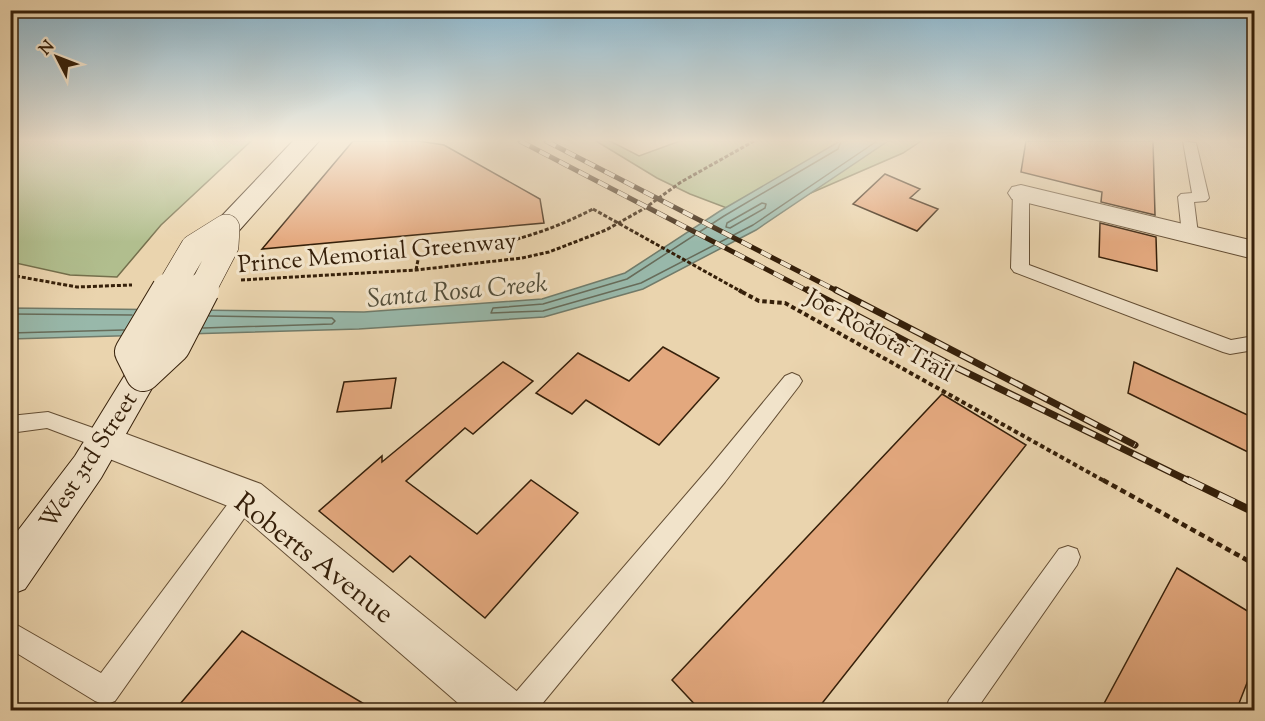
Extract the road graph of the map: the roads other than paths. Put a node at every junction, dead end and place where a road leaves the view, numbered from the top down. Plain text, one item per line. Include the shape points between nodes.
1 (276, 175) edge
2 (1196, 175) edge
3 (1021, 193) joint
4 (1190, 234) junction
5 (1254, 250) edge
6 (1254, 343) edge
7 (792, 381) dead end
8 (10, 425) edge
9 (105, 441) junction
10 (247, 496) junction
11 (1068, 557) dead end
12 (10, 576) edge
13 (10, 634) edge
14 (502, 711) edge
15 (519, 711) edge
16 (959, 711) edge

1 - 9 street, West 3rd Street, bridge via 226,228 225,246 173,346 143,374
2 - 4 lane via 1201,198 1186,197
3 - 4 street
3 - 6 lane via 1020,268 1230,347
4 - 5 street
7 - 15 lane
8 - 9 lane via 48,420
9 - 10 street, Roberts Avenue
9 - 12 street, West 3rd Street
10 - 13 lane via 105,691
10 - 14 street, Roberts Avenue
11 - 16 lane

